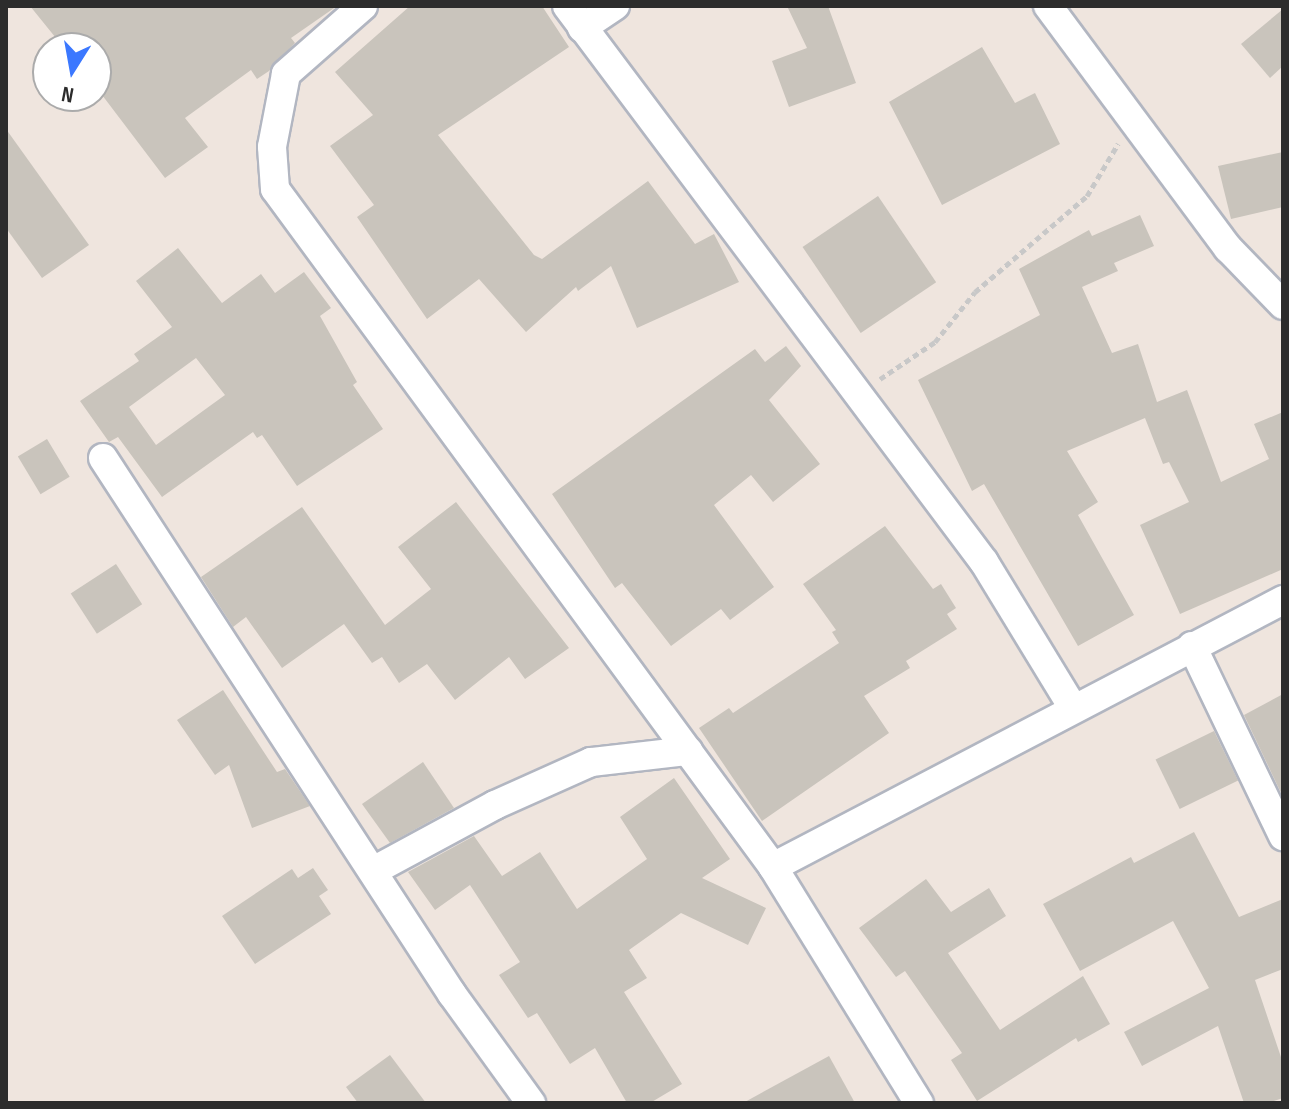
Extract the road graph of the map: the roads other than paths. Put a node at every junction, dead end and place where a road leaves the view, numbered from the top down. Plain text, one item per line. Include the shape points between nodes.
1 (363, 6) edge
2 (615, 6) edge
3 (1048, 6) edge
4 (575, 17) edge
5 (1283, 305) edge
6 (103, 458) dead end
7 (1283, 600) edge
8 (1192, 646) junction
9 (1072, 706) junction
10 (688, 751) junction
11 (1283, 836) edge
12 (773, 867) junction
13 (373, 871) junction
14 (531, 1103) edge
15 (919, 1103) edge

1 - 10 street via 286,74 272,147 275,189
2 - 4 street
3 - 5 street via 1228,248
4 - 9 street via 984,562
6 - 13 street
7 - 8 street
8 - 9 street
8 - 11 street
9 - 12 street
10 - 12 street
10 - 13 street via 591,762 495,805
12 - 15 street
13 - 14 street

